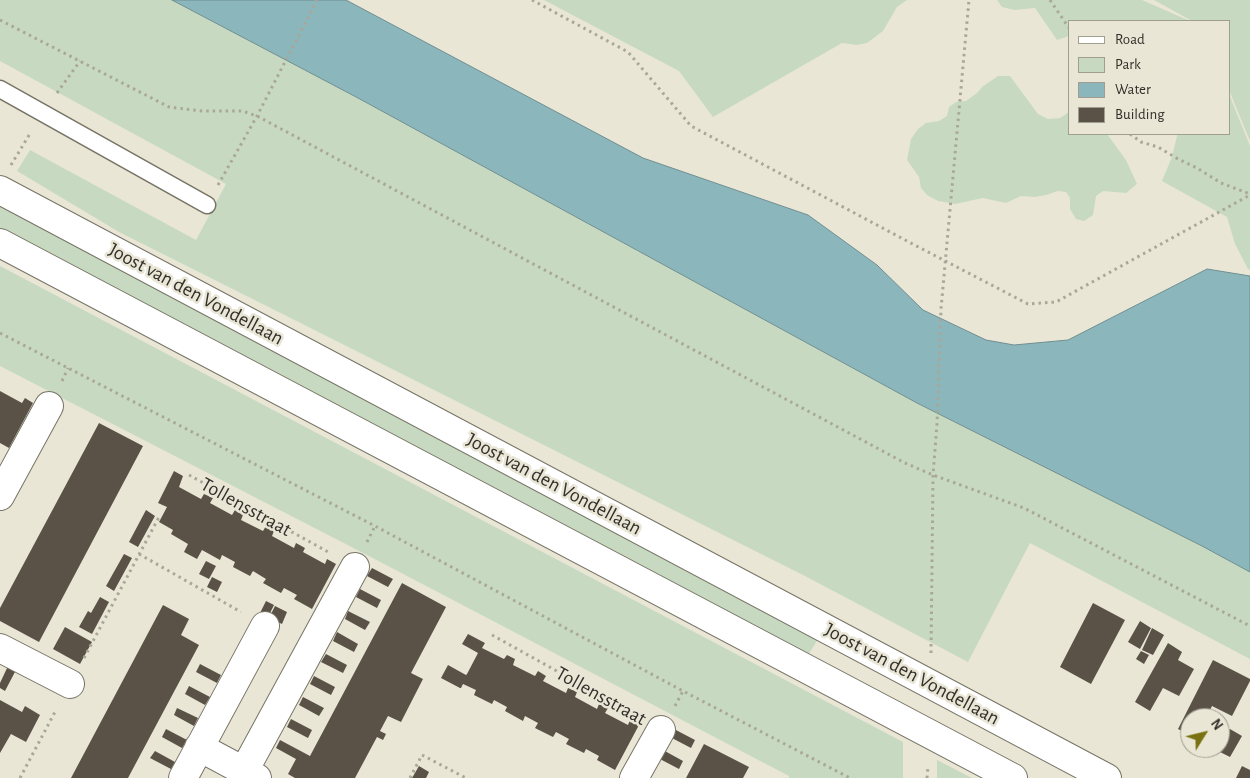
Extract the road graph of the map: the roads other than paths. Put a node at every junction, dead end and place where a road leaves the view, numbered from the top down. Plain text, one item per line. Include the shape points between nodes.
1 (0, 89) edge
2 (5, 178) edge
3 (207, 205) road end
4 (0, 243) edge
5 (48, 406) dead end
6 (0, 496) edge
7 (355, 567) road end
8 (265, 626) road end
9 (0, 648) edge
10 (70, 684) road end
11 (661, 730) road end
12 (199, 747) junction
13 (251, 775) edge
14 (183, 778) edge
15 (634, 778) edge
16 (1013, 778) edge
17 (1107, 778) edge

1 - 3 lane
2 - 17 street, Joost van den Vondellaan
4 - 16 street
5 - 6 street
7 - 13 street
8 - 12 street
9 - 10 street
11 - 15 street, Tollensstraat
12 - 13 street
12 - 14 street

